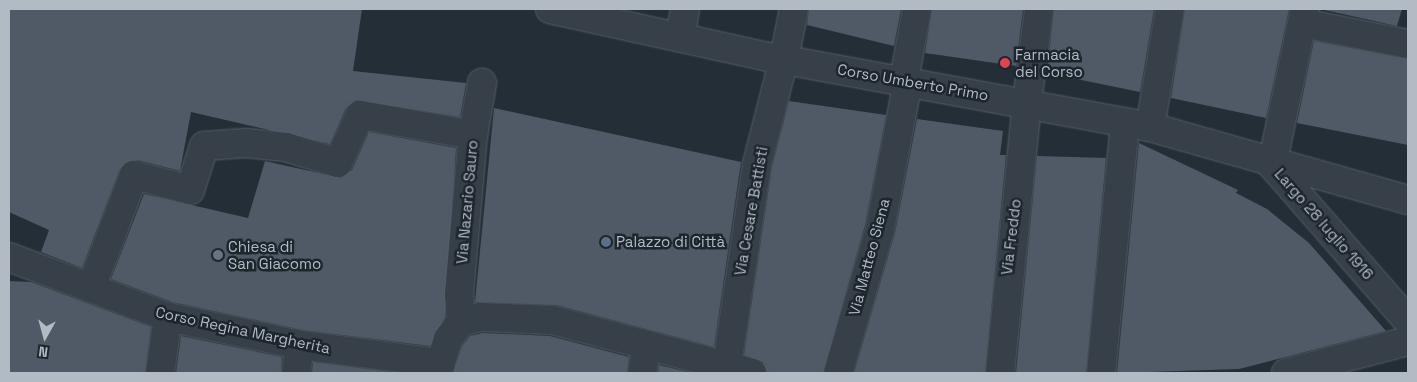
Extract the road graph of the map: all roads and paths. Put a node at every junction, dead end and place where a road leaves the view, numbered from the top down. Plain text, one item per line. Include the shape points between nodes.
1 (557, 9) edge
2 (794, 9) edge
3 (917, 9) edge
4 (1040, 9) edge
5 (1170, 9) edge
6 (1303, 16) edge
7 (683, 21) edge
8 (1407, 36) edge
9 (784, 59) junction
10 (906, 80) junction
11 (482, 83) dead end
12 (1027, 102) junction
13 (1138, 124) junction
14 (473, 135) junction
15 (1272, 164) junction
16 (1408, 200) edge
17 (9, 257) edge
18 (91, 288) junction
19 (168, 317) junction
20 (1408, 320) edge
21 (461, 322) junction
22 (1408, 341) edge
23 (647, 344) junction
24 (300, 345) junction
25 (440, 368) edge
26 (739, 369) edge
27 (160, 373) edge
28 (296, 373) edge
29 (642, 373) edge
30 (838, 373) edge
31 (1000, 373) edge
32 (1101, 373) edge
33 (1286, 373) edge

1 - 7 street, Corso Umberto Primo
2 - 9 street, Via Cesare Battisti
3 - 10 street, Via Matteo Siena
4 - 12 street, Via Freddo
5 - 13 street
6 - 8 street
6 - 15 street
7 - 9 street, Corso Umberto Primo
9 - 10 street, Corso Umberto Primo
9 - 26 street, Via Cesare Battisti via 757,164
10 - 12 street, Corso Umberto Primo
10 - 30 street, Via Matteo Siena via 880,229
11 - 14 street, Via Nazario Sauro
12 - 13 street, Corso Umberto Primo
12 - 31 street, Via Freddo
13 - 15 street, Corso Umberto Primo
13 - 32 street
14 - 18 street via 360,115 338,163 286,147 246,143 204,146 190,190 134,175
14 - 21 street, Via Nazario Sauro via 459,294
15 - 16 street, Largo 28 luglio 1916
15 - 20 street, Largo 28 luglio 1916
17 - 18 street, Corso Regina Margherita
18 - 19 street, Corso Regina Margherita
19 - 24 street, Corso Regina Margherita
19 - 27 street
21 - 23 street via 481,317 552,320
21 - 25 street, Corso Regina Margherita via 448,338
22 - 33 street
23 - 26 street
23 - 29 street
24 - 25 street, Corso Regina Margherita
24 - 28 street

